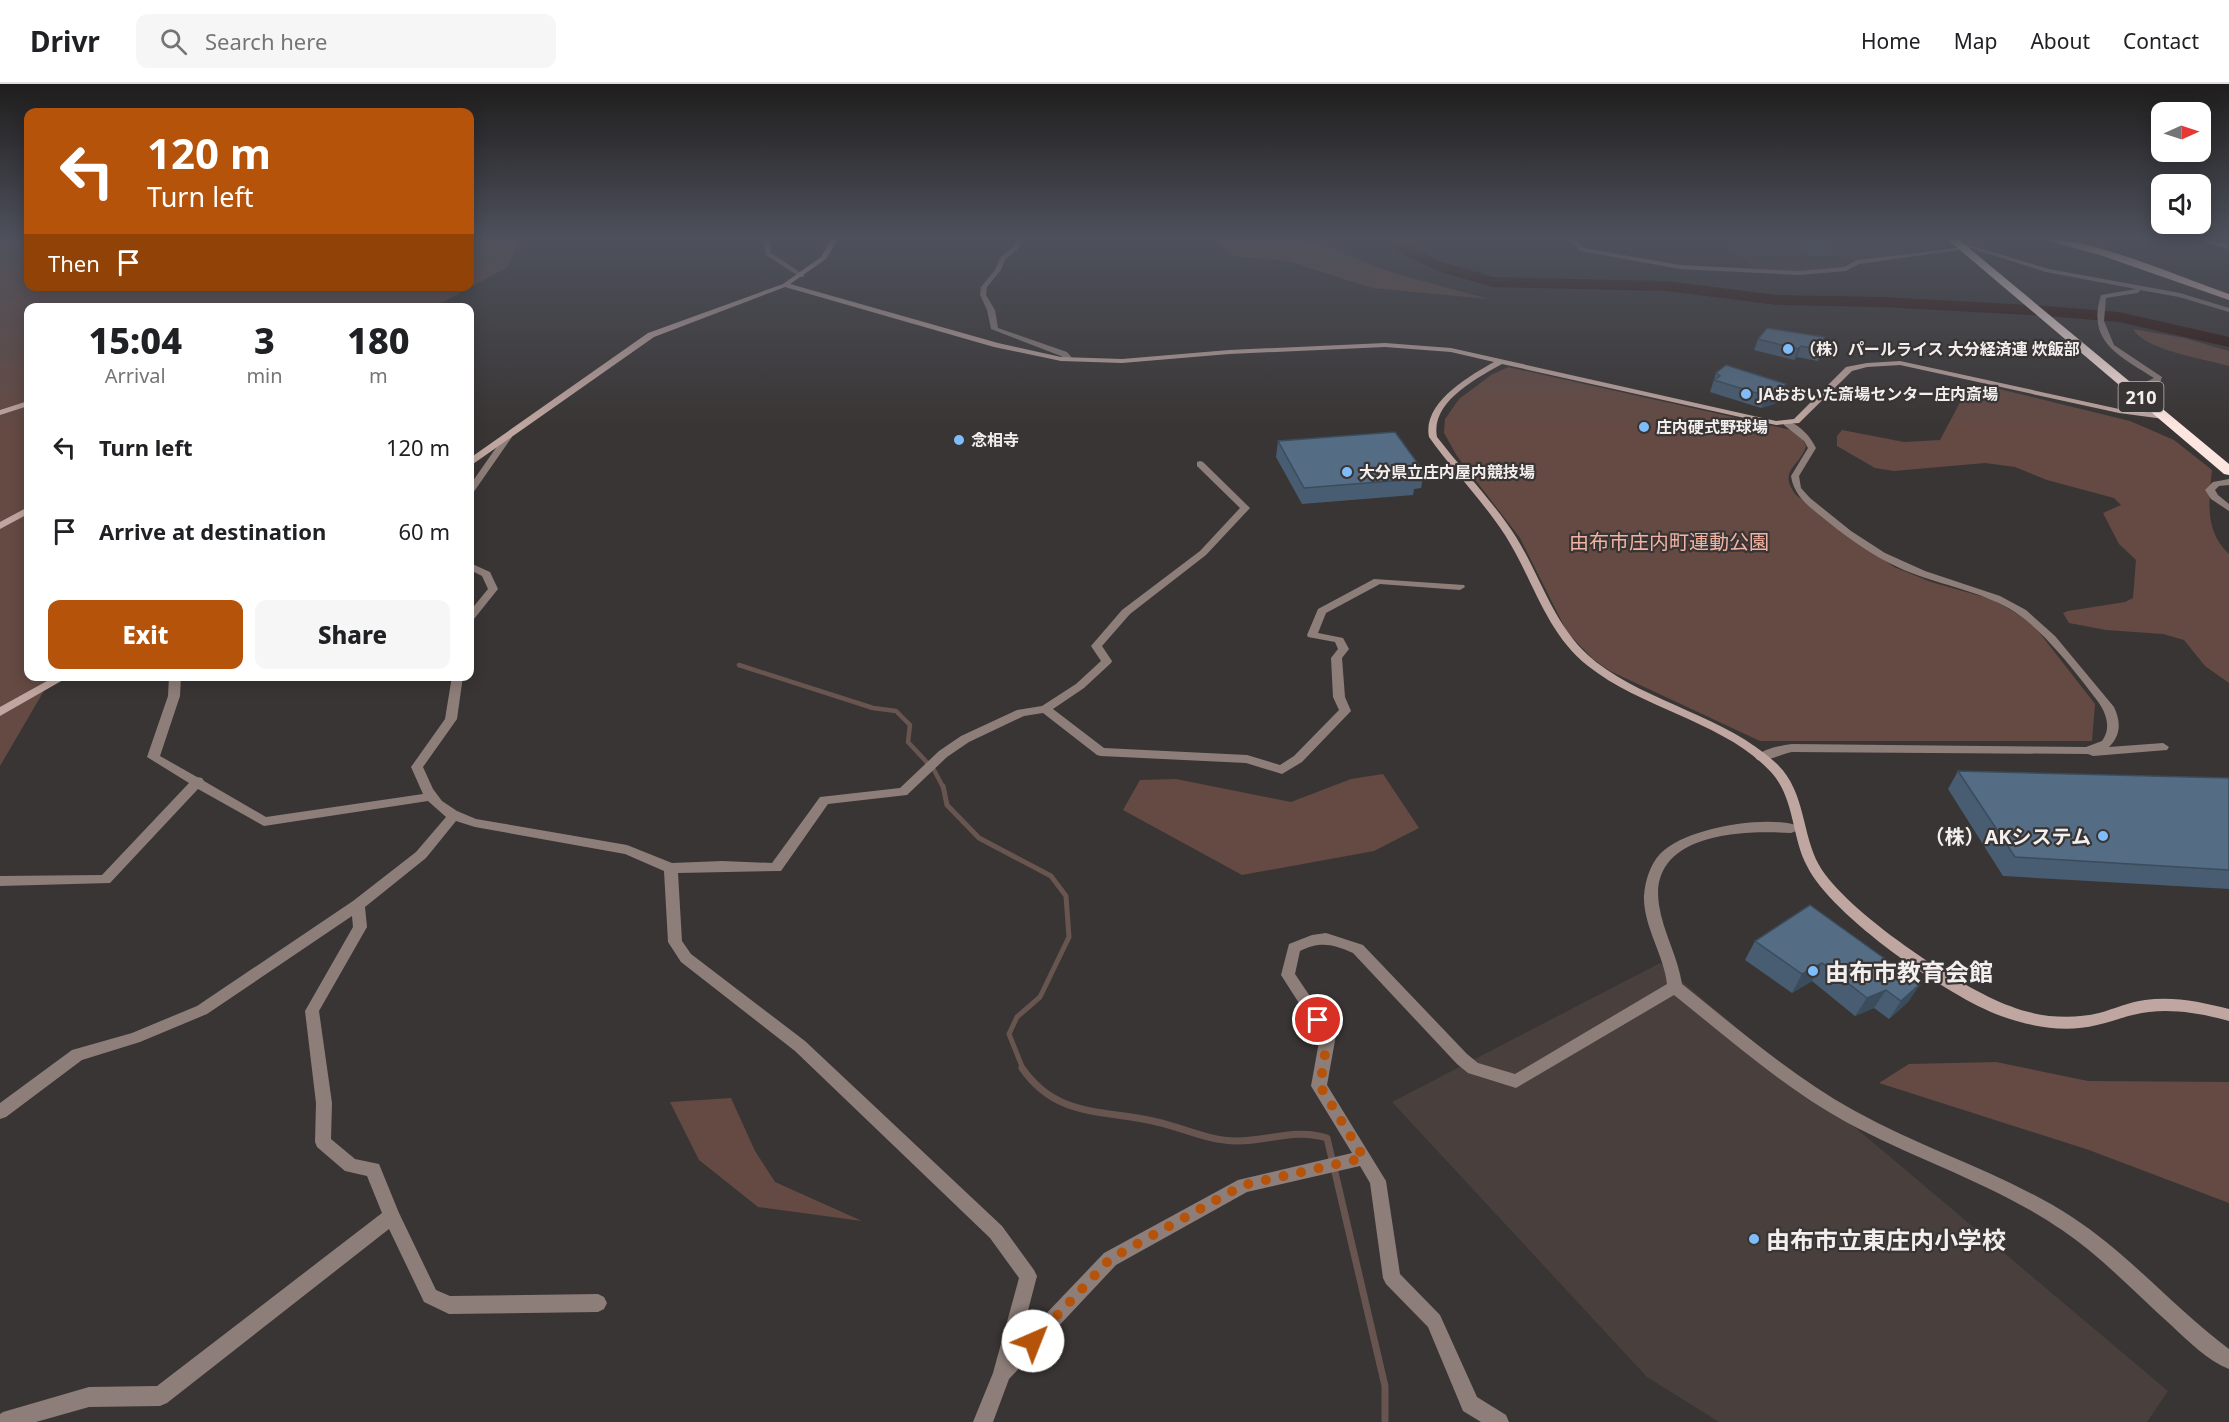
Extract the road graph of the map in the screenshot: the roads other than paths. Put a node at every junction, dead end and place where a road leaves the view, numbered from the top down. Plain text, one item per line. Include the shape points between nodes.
1 (741, 301) edge
2 (843, 301) edge
3 (987, 301) edge
4 (2027, 301) edge
5 (2101, 301) edge
6 (2204, 301) edge
7 (2229, 310) edge
8 (1069, 359) junction
9 (1502, 361) junction
10 (2134, 391) junction
11 (24, 404) edge
12 (0, 413) edge
13 (2164, 417) junction
14 (1787, 423) junction
15 (508, 437) junction
16 (474, 459) edge
17 (1200, 464) dead end
18 (2229, 471) edge
19 (2229, 482) edge
20 (474, 484) edge
21 (2229, 508) edge
22 (24, 512) edge
23 (0, 526) edge
24 (474, 568) edge
25 (1460, 587) dead end
26 (474, 612) edge
27 (56, 681) edge
28 (175, 681) edge
29 (457, 681) edge
30 (1045, 709) junction
31 (0, 712) edge
32 (2163, 747) dead end
33 (2080, 752) junction
34 (1761, 757) junction
35 (198, 781) junction
36 (429, 797) junction
37 (453, 817) junction
38 (1791, 828) dead end
39 (671, 868) junction
40 (0, 881) edge
41 (358, 905) junction
42 (1675, 987) junction
43 (2229, 1016) edge
44 (0, 1112) edge
45 (1364, 1158) junction
46 (392, 1216) junction
47 (598, 1303) dead end
48 (2229, 1360) edge
49 (1002, 1373) junction
50 (3, 1422) edge
51 (983, 1422) edge
52 (1499, 1422) edge

1 - 15 street via 651,335
2 - 8 street via 997,345
3 - 8 street via 995,329
4 - 10 highway, 210
5 - 10 street via 2100,321 2114,349 2158,377
6 - 7 street
8 - 9 street via 1122,360 1385,345 1451,350
9 - 14 street via 1745,417
9 - 34 street via 1466,382 1445,401 1431,427 1433,437 1506,531 1558,627 1575,649 1616,681
10 - 13 highway, 210
11 - 12 street
13 - 14 street via 2119,411 1921,366 1889,363 1847,370 1800,420
13 - 18 highway, 210
14 - 33 street via 1812,448 1795,479 1800,493 1811,504 1892,561 2003,600 2041,627 2113,718 2112,735 2106,744
15 - 16 street
15 - 20 street
17 - 30 street via 1245,508 1203,553 1126,612 1096,646 1107,661 1080,686
19 - 21 street via 2216,484 2210,490
22 - 23 street
24 - 26 street via 486,574 493,589
25 - 30 street via 1378,581 1322,611 1312,635 1339,640 1344,649 1336,658 1339,697 1345,711 1282,770 1247,759 1101,752
27 - 31 street
28 - 35 street via 174,696 153,757
29 - 36 street via 451,719 417,767
30 - 39 street via 1021,714 965,739 903,792 824,800 776,868
32 - 33 street
33 - 34 street via 1792,748
34 - 43 street via 1786,782 1809,857 1826,886 1858,916 1974,997 2021,1016 2055,1023 2162,1005 2189,1006
35 - 36 street via 264,822
35 - 40 street via 105,880
36 - 37 street
37 - 39 street via 627,850
37 - 41 street via 421,855
38 - 42 street via 1740,826 1711,832 1680,846 1658,868 1651,898
39 - 49 street via 675,942 686,958 800,1046 996,1233 1015,1256 1028,1276
41 - 44 street via 202,1010 135,1038 76,1054
41 - 46 street via 360,927 312,1011 324,1103 323,1142 351,1166 373,1169
42 - 45 street via 1516,1081 1473,1068 1462,1059 1358,949 1336,939 1313,937 1294,948 1288,975 1328,1035 1320,1086
42 - 48 street via 1814,1095 1852,1118 2028,1201 2067,1224
45 - 49 street via 1244,1185 1110,1259
45 - 52 street via 1378,1181 1392,1278 1434,1321 1470,1404
46 - 47 street via 430,1296 448,1305
46 - 50 street via 160,1396 89,1397
49 - 51 street

